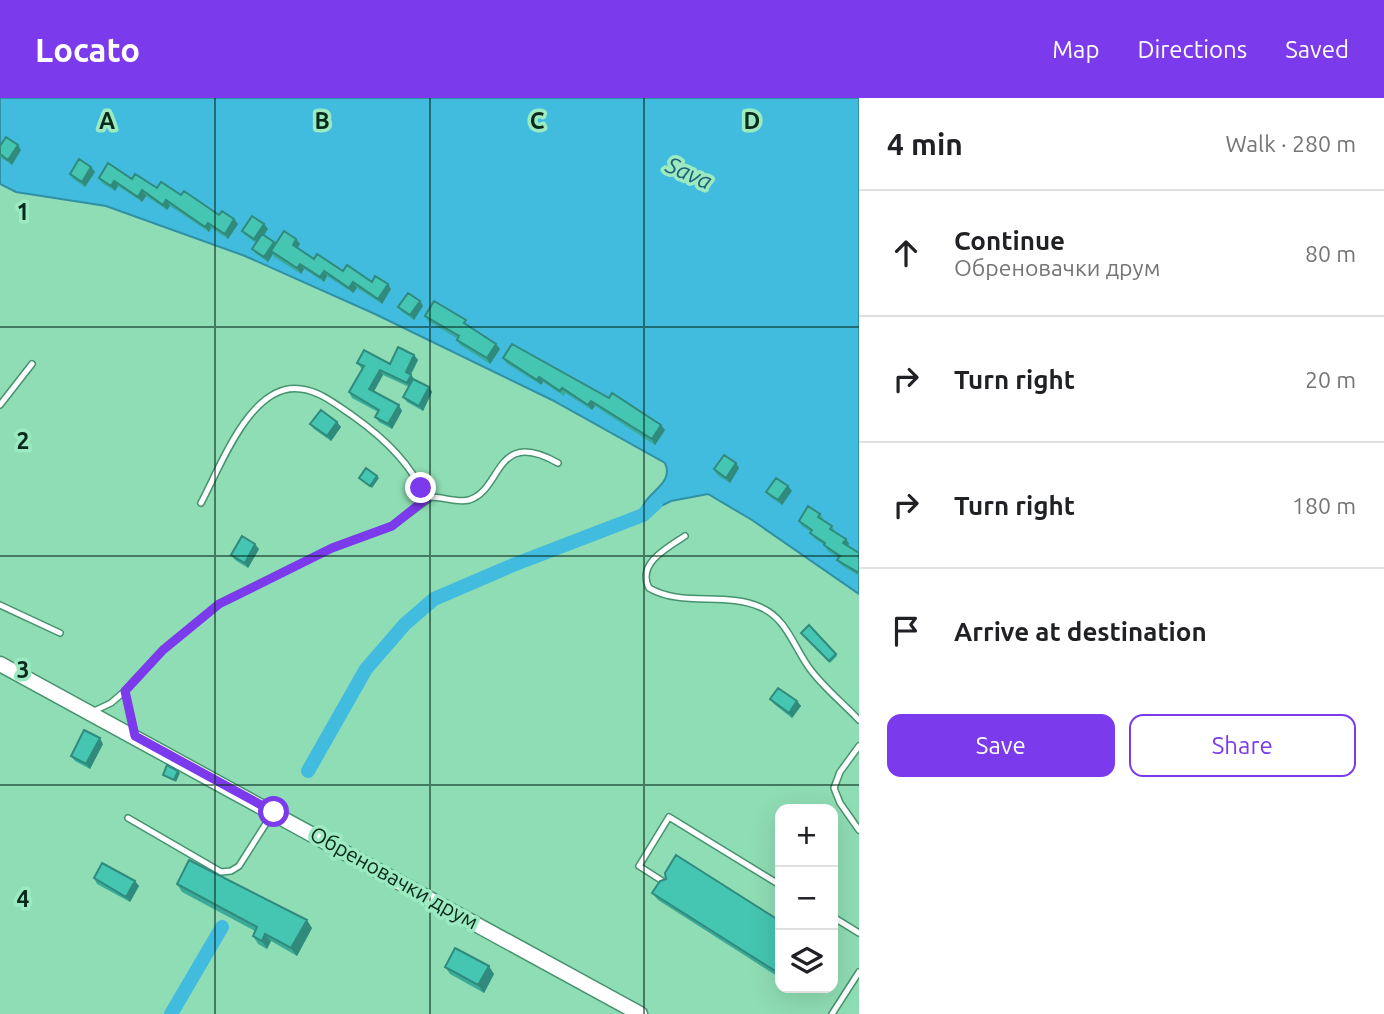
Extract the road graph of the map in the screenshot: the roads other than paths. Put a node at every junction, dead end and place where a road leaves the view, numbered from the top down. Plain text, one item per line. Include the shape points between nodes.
1 (32, 364) dead end
2 (0, 405) edge
3 (558, 463) dead end
4 (426, 499) junction
5 (201, 503) dead end
6 (685, 536) dead end
7 (0, 604) edge
8 (60, 633) dead end
9 (0, 664) edge
10 (125, 691) junction
11 (91, 712) junction
12 (859, 720) edge
13 (135, 736) junction
14 (859, 746) edge
15 (274, 812) junction
16 (128, 818) dead end
17 (859, 830) edge
18 (775, 882) edge
19 (667, 884) edge
20 (838, 920) edge
21 (859, 933) edge
22 (859, 972) edge
23 (640, 1014) edge
24 (832, 1014) edge

1 - 2 lane
3 - 4 lane via 533,452 520,453 507,459 479,495 469,500
4 - 5 lane via 407,465 380,436 321,396 295,388 270,397 244,421
4 - 10 lane via 392,526 332,548 219,604 163,650
6 - 12 lane via 648,566 645,579 649,588 743,601 771,613 816,676
7 - 8 lane
9 - 11 street, Обреновачки друм
10 - 11 lane
10 - 13 lane
11 - 13 street, Обреновачки друм
13 - 15 street, Обреновачки друм
14 - 17 lane via 837,776 834,788
15 - 16 lane via 231,872 221,872
15 - 23 street, Обреновачки друм
18 - 19 lane via 669,817 639,866
20 - 21 lane
22 - 24 lane

